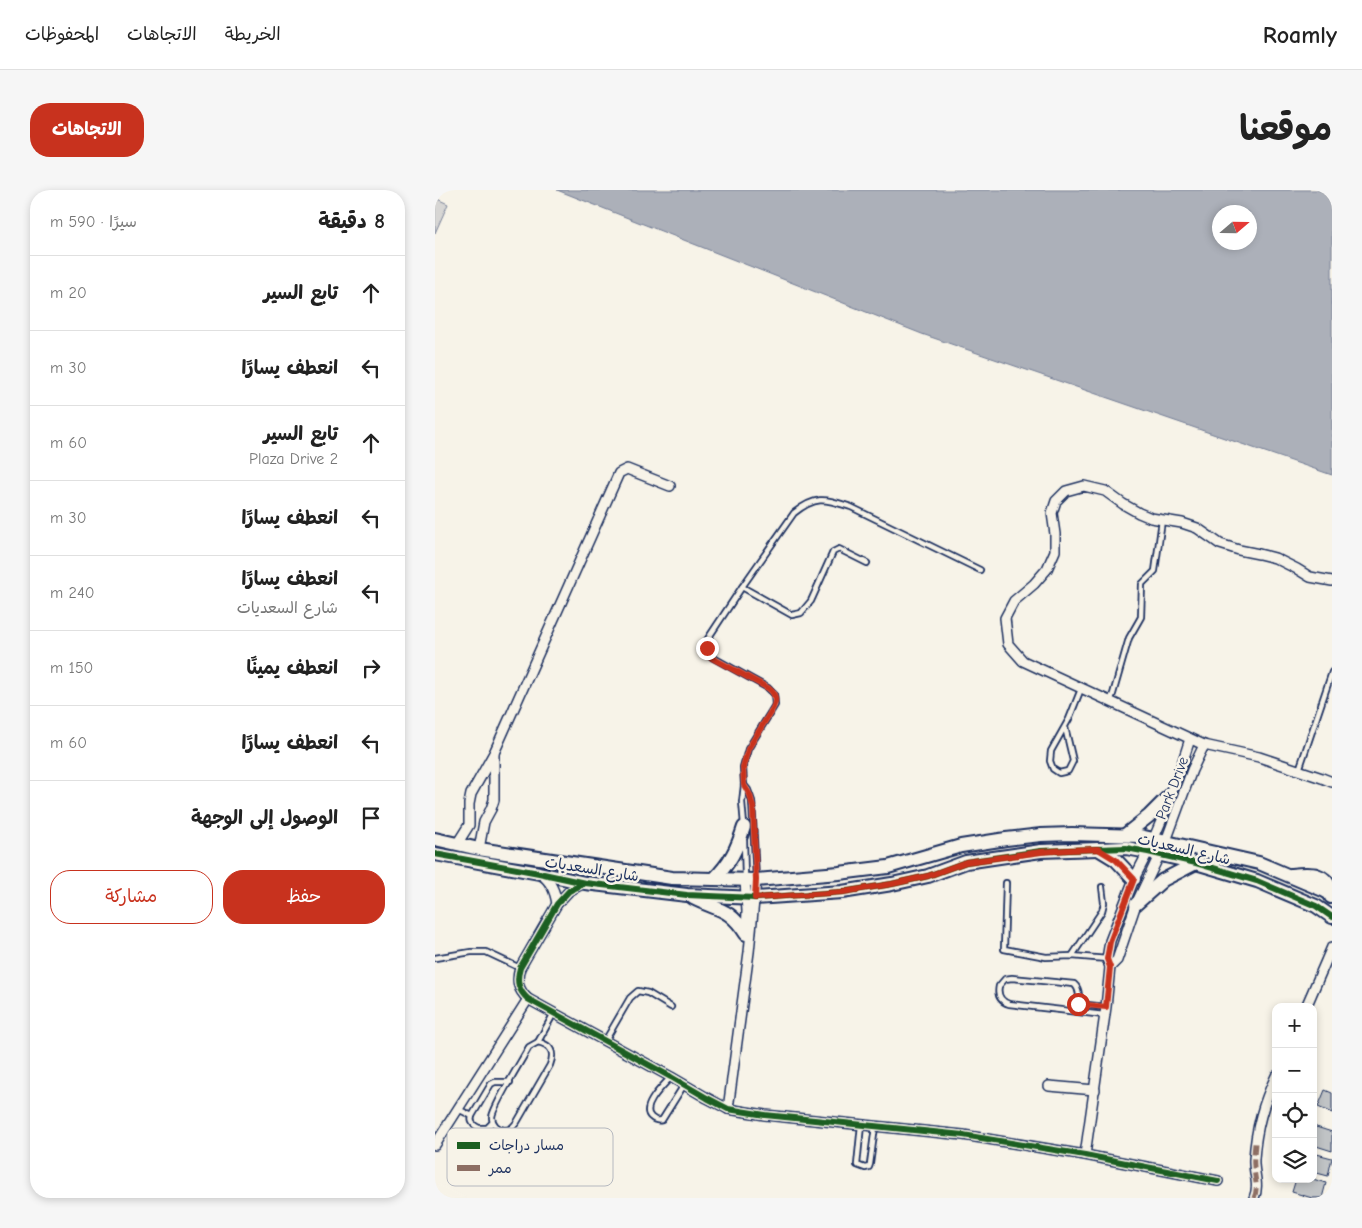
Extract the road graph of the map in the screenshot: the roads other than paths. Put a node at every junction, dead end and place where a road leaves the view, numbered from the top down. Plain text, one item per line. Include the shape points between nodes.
1 (671, 486) dead end
2 (1162, 520) junction
3 (867, 563) dead end
4 (980, 570) dead end
5 (1332, 582) edge
6 (742, 587) junction
7 (1332, 672) edge
8 (1081, 689) junction
9 (1109, 702) junction
10 (1065, 727) junction
11 (1190, 739) junction
12 (1204, 745) junction
13 (494, 753) junction
14 (1299, 770) junction
15 (1332, 782) edge
16 (744, 785) junction
17 (1169, 797) junction
18 (744, 827) junction
19 (1125, 835) junction
20 (435, 839) edge
21 (1160, 840) junction
22 (461, 845) junction
23 (479, 849) junction
24 (1098, 849) junction
25 (1154, 853) junction
26 (439, 854) edge
27 (1196, 863) junction
28 (539, 873) junction
29 (714, 879) junction
30 (1134, 879) junction
31 (751, 880) junction
32 (585, 883) junction
33 (1005, 883) dead end
34 (1102, 887) dead end
35 (687, 895) junction
36 (1332, 895) edge
37 (751, 898) junction
38 (557, 904) junction
39 (1136, 904) junction
40 (1329, 914) edge
41 (746, 934) junction
42 (1332, 948) edge
43 (1072, 956) junction
44 (435, 958) edge
45 (1108, 963) junction
46 (520, 968) junction
47 (743, 996) junction
48 (528, 999) junction
49 (1308, 1003) edge
50 (1078, 1004) junction
51 (671, 1007) dead end
52 (1077, 1011) junction
53 (1105, 1011) junction
54 (554, 1013) junction
55 (605, 1041) junction
56 (538, 1042) junction
57 (671, 1077) junction
58 (510, 1082) junction
59 (684, 1085) junction
60 (1272, 1085) edge
61 (1049, 1086) dead end
62 (1095, 1090) junction
63 (458, 1109) junction
64 (728, 1109) junction
65 (472, 1116) junction
66 (493, 1122) junction
67 (861, 1125) junction
68 (875, 1126) junction
69 (500, 1128) edge
70 (512, 1128) edge
71 (435, 1145) edge
72 (1085, 1155) junction
73 (1218, 1181) dead end
74 (1254, 1198) edge

1 - 13 street via 627,469 619,473
2 - 5 street via 1189,525 1220,544 1275,558 1310,577
2 - 8 street via 1139,513 1105,490 1084,486 1066,491 1056,501 1052,513 1055,551 1047,569 1014,601 1005,618 1008,644 1023,661
2 - 9 lane via 1155,572 1142,584 1141,617 1129,638
3 - 6 lane via 839,549 833,552 811,601 801,612 791,615
4 - 6 lane via 851,507 818,499 794,513
6 - 16 lane via 706,644 712,658 772,690 775,698 775,705 748,749 743,767
7 - 14 lane
8 - 9 street
8 - 10 lane
9 - 11 street
10 - 10 lane via 1051,751 1050,761 1059,773 1068,771 1073,761
11 - 12 street
11 - 17 street, Park Drive
12 - 14 street
12 - 21 street, Park Drive
13 - 22 street via 471,794 469,825
13 - 23 street via 494,800 484,822
14 - 15 street
16 - 18 lane
16 - 31 lane via 752,801
17 - 19 street
17 - 21 street, Park Drive
18 - 29 street via 731,860
18 - 31 lane
19 - 21 street, شارع السعديات
19 - 31 street, شارع السعديات via 1041,835 1005,839 961,846 888,866
20 - 22 street, شارع السعديات
21 - 25 street
21 - 36 street, شارع السعديات via 1259,863
22 - 23 street, شارع السعديات
22 - 26 street via 460,852
23 - 29 street, شارع السعديات via 672,878
24 - 25 street, شارع السعديات via 1126,848
24 - 30 street via 1116,860
24 - 37 street, شارع السعديات via 1041,852 966,862 928,876 843,892
25 - 27 street, شارع السعديات
25 - 30 street
25 - 39 street
26 - 28 street, شارع السعديات
27 - 39 street via 1163,880
27 - 40 street, شارع السعديات via 1257,880
28 - 32 street, شارع السعديات
28 - 38 street via 552,886
29 - 31 street, شارع السعديات
30 - 45 street via 1110,942
31 - 37 street
32 - 35 street, شارع السعديات
32 - 38 street via 569,891
33 - 43 lane via 1004,949 1046,957
34 - 43 lane via 1102,911
35 - 37 street, شارع السعديات
35 - 41 street via 726,911
36 - 40 street
37 - 41 street
37 - 47 street
38 - 46 street
39 - 45 street via 1117,960
41 - 47 street
42 - 49 street
43 - 45 lane
44 - 46 lane via 486,952
45 - 53 street
46 - 48 street via 518,984
47 - 64 street
48 - 54 street
48 - 63 street
50 - 52 lane
50 - 52 lane via 1078,988 1071,983 1009,978 1000,983 998,989 1000,999 1009,1004
50 - 53 lane
51 - 55 lane via 648,993 638,991 630,998
52 - 53 lane
53 - 62 street
54 - 55 street
54 - 56 lane
55 - 57 street
56 - 58 lane via 529,1047
56 - 70 lane via 546,1044 553,1057
57 - 59 street
57 - 59 lane via 647,1107 651,1118 662,1120
58 - 65 lane via 491,1084
58 - 66 lane via 493,1110
59 - 64 street
60 - 74 street via 1264,1102 1255,1141 1253,1166 1257,1182
61 - 62 street
62 - 72 street
63 - 65 lane
63 - 71 street
64 - 67 street
65 - 66 lane via 472,1123 479,1128 487,1128
66 - 69 lane
67 - 68 street
67 - 68 lane via 857,1165 865,1168 870,1164
68 - 72 street via 963,1135
72 - 73 street

